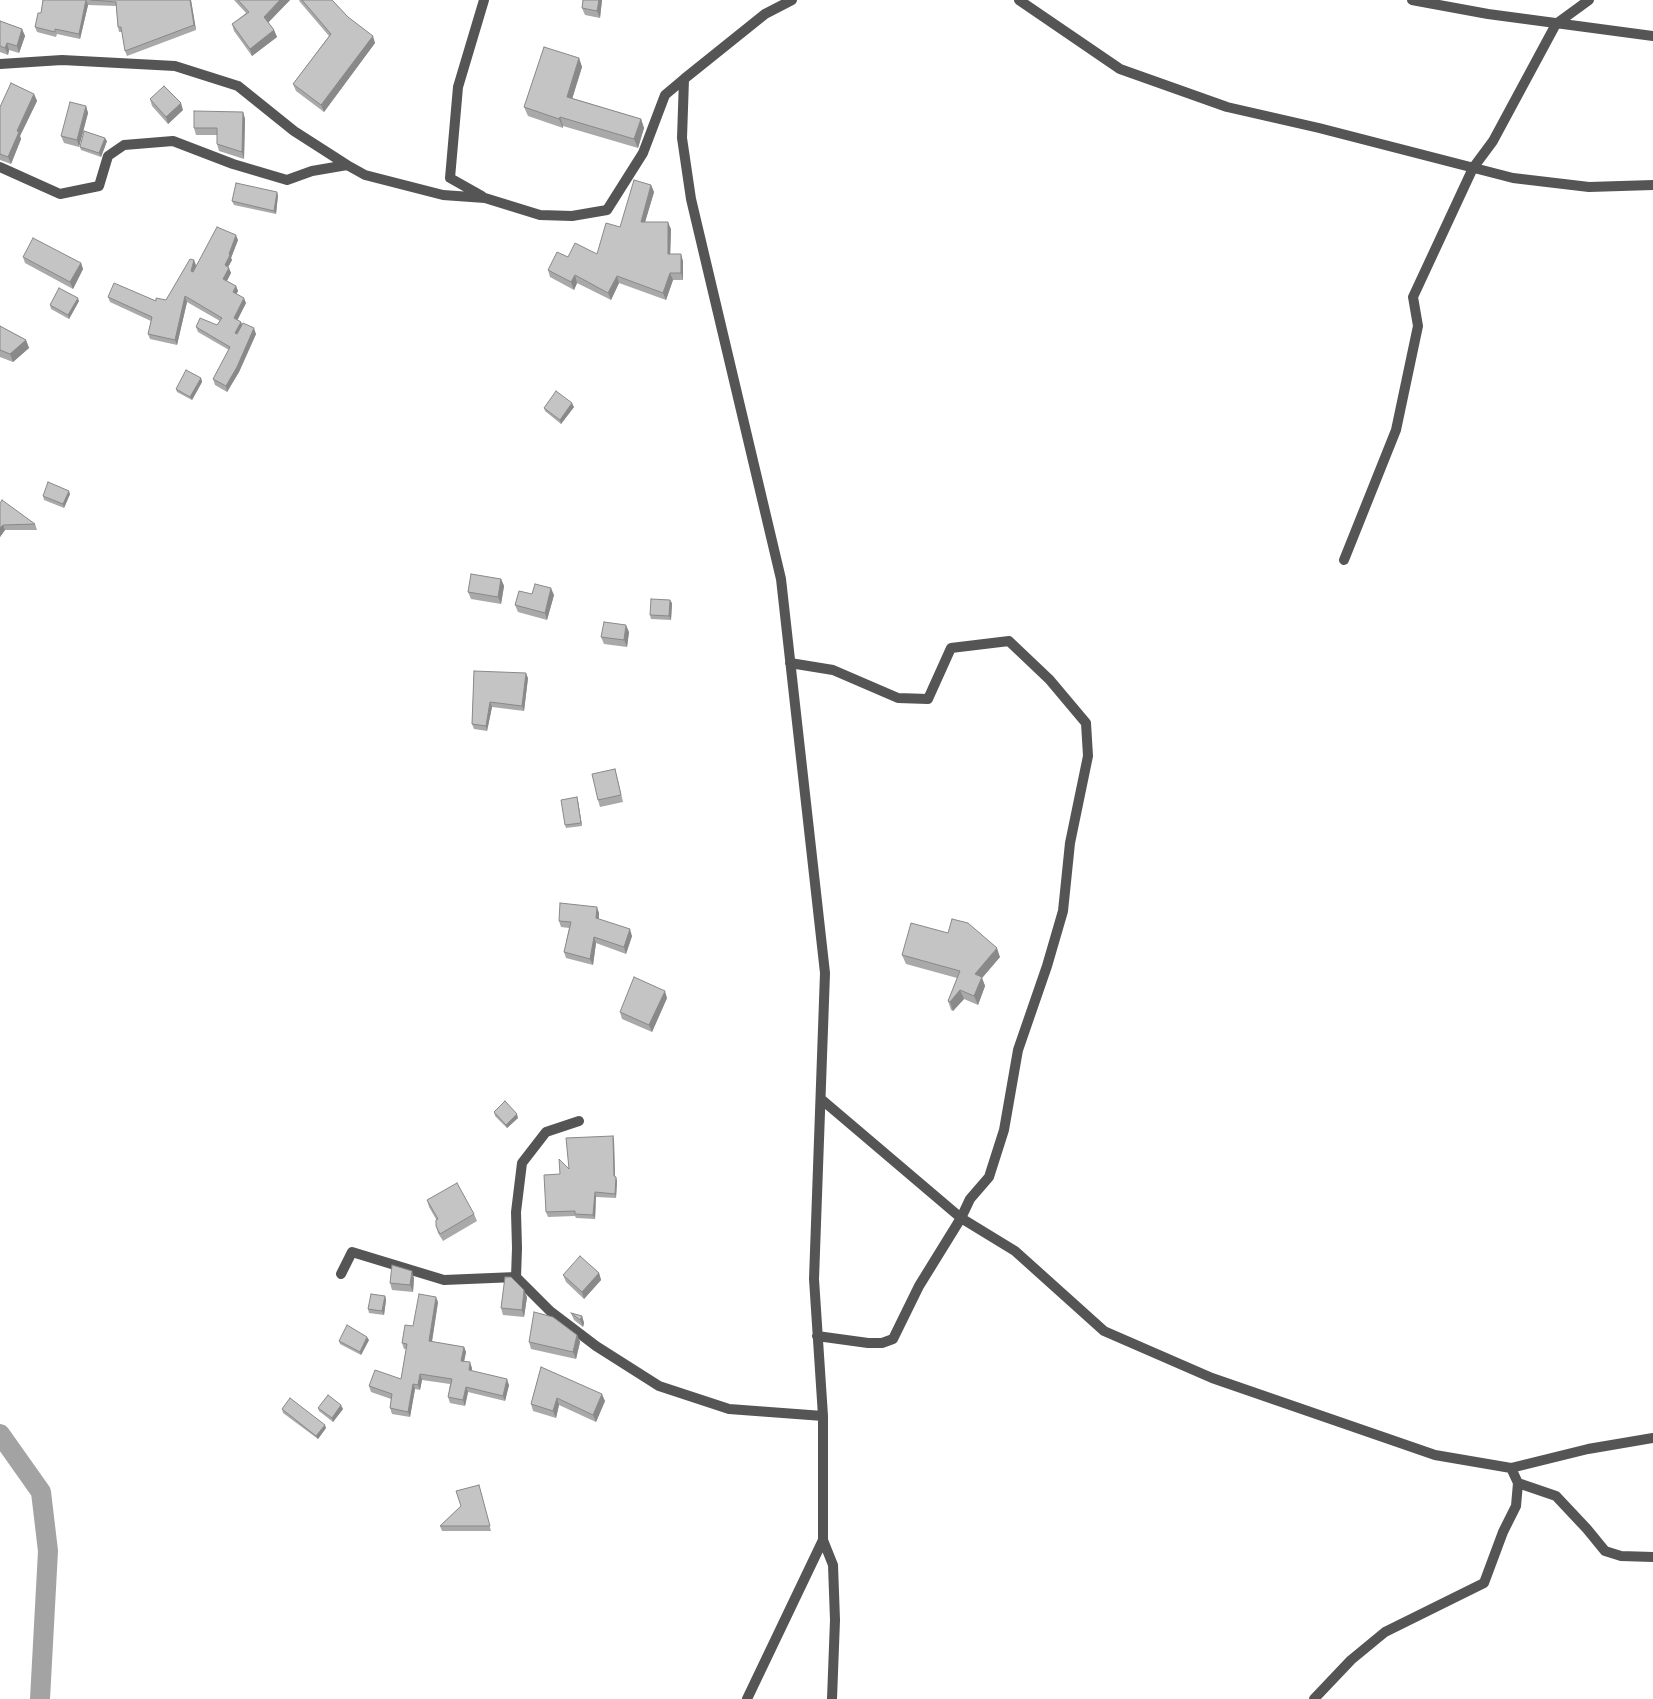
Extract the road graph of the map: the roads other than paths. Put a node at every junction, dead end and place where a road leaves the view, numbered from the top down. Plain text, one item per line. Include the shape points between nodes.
1 (484, 0) edge
2 (792, 0) edge
3 (1019, 0) edge
4 (1412, 0) edge
5 (1588, 0) edge
6 (1556, 24) junction
7 (1653, 36) edge
8 (0, 64) edge
9 (684, 79) junction
10 (347, 165) junction
11 (0, 166) edge
12 (1473, 168) junction
13 (1653, 185) edge
14 (485, 198) junction
15 (1344, 560) dead end
16 (790, 663) junction
17 (821, 1099) junction
18 (579, 1121) dead end
19 (960, 1218) junction
20 (340, 1274) dead end
21 (516, 1277) junction
22 (817, 1336) junction
23 (823, 1416) junction
24 (1653, 1438) edge
25 (1510, 1468) junction
26 (1518, 1483) junction
27 (823, 1540) junction
28 (1653, 1557) edge
29 (747, 1699) edge
30 (832, 1699) edge
31 (1314, 1699) edge

1 - 14 street via 458,87 450,178
2 - 9 street via 765,14
3 - 12 street via 1120,69 1227,106
4 - 6 street
5 - 6 street
6 - 7 street
6 - 12 street via 1493,141
8 - 10 street via 62,60 175,66 238,86 294,131
9 - 14 street via 665,95 642,153 607,210 572,216 540,215
9 - 16 street via 682,138 690,199 781,579
10 - 11 street via 312,171 287,180 173,141 124,145 108,156 99,186 60,194
10 - 14 street via 365,175 443,195
12 - 13 street via 1513,178 1589,187
12 - 15 street via 1413,297 1418,326 1396,430
16 - 17 street via 825,973
16 - 19 street via 833,670 898,698 928,698 950,648 1009,641 1050,679 1086,723 1088,756 1070,843 1063,911 1018,1050 1004,1130 989,1177 970,1199
17 - 19 street
17 - 22 street via 814,1279
18 - 21 street via 546,1132 522,1163 516,1212
19 - 22 street via 919,1286 893,1339 868,1343
19 - 25 street via 1015,1251 1104,1331 1212,1378 1435,1455
20 - 21 street via 352,1252 444,1280
21 - 23 street via 550,1311 596,1346 659,1386 729,1409
22 - 23 street
23 - 27 street
24 - 25 street via 1588,1449
25 - 26 street
26 - 28 street via 1556,1496 1605,1551 1621,1556
26 - 31 street via 1516,1506 1484,1583 1385,1632 1351,1660
27 - 29 street
27 - 30 street via 834,1565

